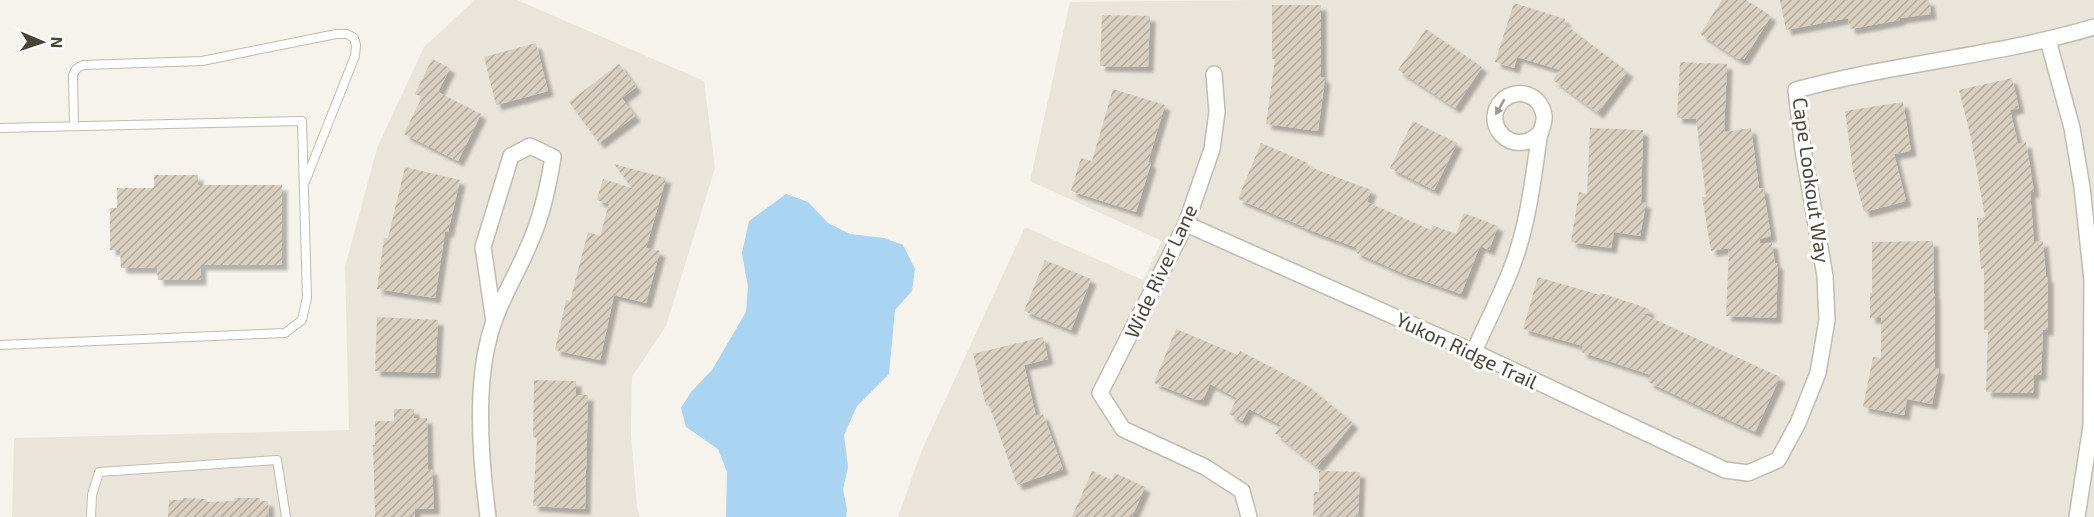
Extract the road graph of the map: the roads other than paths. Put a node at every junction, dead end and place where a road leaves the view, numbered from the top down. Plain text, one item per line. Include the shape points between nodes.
1 (2094, 27) edge
2 (2048, 40) junction
3 (1214, 74) dead end
4 (74, 126) junction
5 (0, 128) edge
6 (1540, 133) dead end
7 (304, 186) junction
8 (1186, 224) junction
9 (494, 322) junction
10 (0, 345) edge
11 (1474, 352) junction
12 (1748, 473) joint
13 (91, 517) edge
14 (286, 517) edge
15 (488, 517) edge
16 (1249, 517) edge
17 (2077, 517) edge

1 - 2 street, Cape Lookout Way
2 - 12 street, Cape Lookout Way via 1836,79 1796,90 1825,276 1827,320 1818,373 1798,423 1778,460
2 - 17 street via 2072,128 2092,280 2091,426
3 - 8 street, Wide River Lane via 1217,112 1212,149
4 - 5 lane
4 - 7 lane via 302,121
4 - 7 lane via 73,75 83,65 202,61 347,34 354,38 355,56
6 - 11 street via 1519,246
7 - 10 lane via 307,298 302,320 285,333
8 - 11 street, Yukon Ridge Trail
8 - 16 street, Wide River Lane via 1100,393 1123,429 1219,475 1242,491
9 - 9 street via 545,201 554,157 530,146 511,156 483,247
9 - 15 street via 482,389
11 - 12 street, Yukon Ridge Trail via 1725,470
13 - 14 lane via 99,472 277,460

